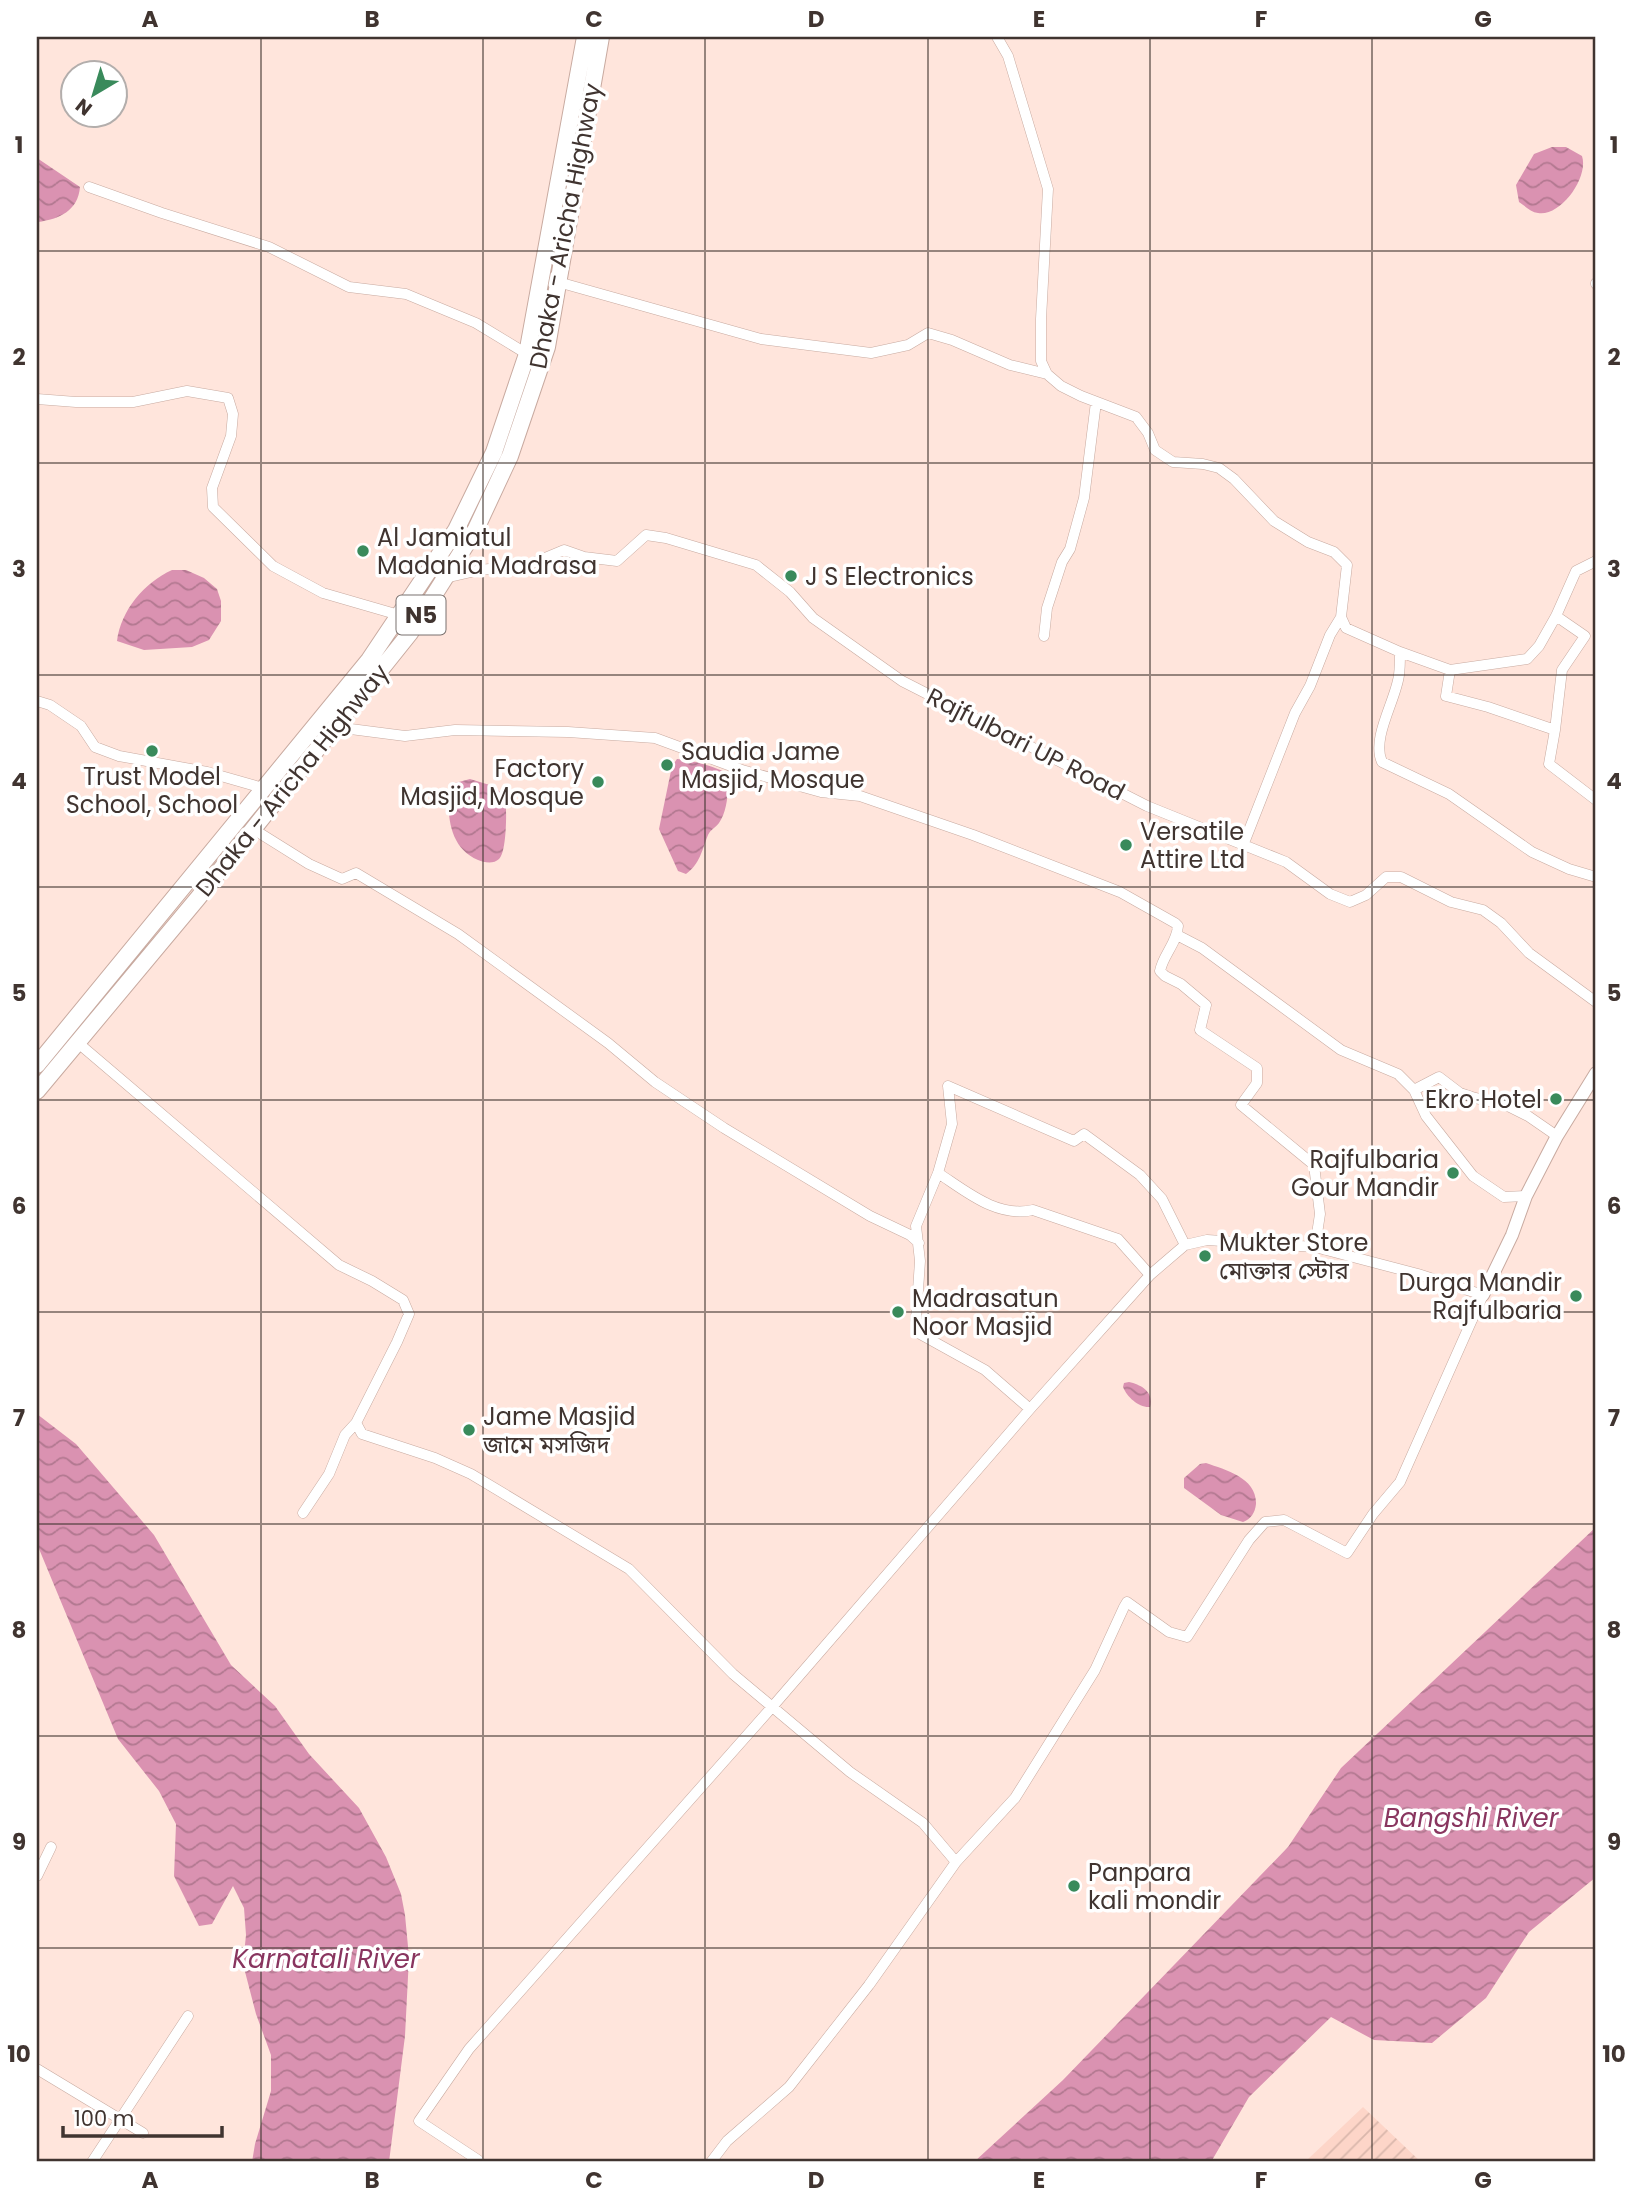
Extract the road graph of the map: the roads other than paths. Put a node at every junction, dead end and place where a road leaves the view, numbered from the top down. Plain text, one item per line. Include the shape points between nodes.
1 (584, 37) edge
2 (601, 37) edge
3 (997, 37) edge
4 (89, 187) dead end
5 (558, 282) junction
6 (527, 354) junction
7 (1047, 374) junction
8 (37, 399) edge
9 (1096, 402) junction
10 (1596, 561) edge
11 (445, 578) junction
12 (399, 615) junction
13 (1556, 616) junction
14 (1341, 617) junction
15 (1044, 636) dead end
16 (1400, 652) junction
17 (1450, 670) junction
18 (37, 701) edge
19 (335, 727) junction
20 (1555, 730) junction
21 (263, 788) junction
22 (1596, 800) edge
23 (253, 829) junction
24 (1244, 844) junction
25 (1596, 877) edge
26 (1177, 935) junction
27 (1596, 1002) edge
28 (77, 1042) junction
29 (37, 1065) edge
30 (1596, 1073) edge
31 (1415, 1090) junction
32 (37, 1091) edge
33 (1558, 1136) junction
34 (938, 1173) junction
35 (1526, 1196) junction
36 (919, 1243) junction
37 (1185, 1245) junction
38 (1315, 1247) junction
39 (1150, 1275) junction
40 (1483, 1296) junction
41 (1030, 1409) junction
42 (356, 1423) junction
43 (303, 1513) dead end
44 (773, 1706) junction
45 (51, 1847) dead end
46 (956, 1862) junction
47 (37, 1876) edge
48 (188, 2016) dead end
49 (37, 2069) edge
50 (122, 2120) junction
51 (143, 2133) dead end
52 (480, 2161) edge
53 (92, 2162) edge
54 (711, 2162) edge

1 - 6 highway, Dhaka - Aricha Highway / N5
2 - 5 highway, Dhaka - Aricha Highway / N5
3 - 7 street via 1008,56 1048,190 1041,319 1041,361
4 - 6 street via 269,247 349,286 406,294 476,323
5 - 7 street via 761,339 871,353 908,345 928,333 1010,365
5 - 11 highway, Dhaka - Aricha Highway / N5 via 547,347 510,456 476,529
6 - 12 highway, Dhaka - Aricha Highway / N5 via 494,452 456,530
7 - 9 street
8 - 12 street via 133,402 187,391 228,398 233,414 231,436 212,488 214,507 273,566 323,593
9 - 14 street via 1136,418 1155,450 1173,462 1219,468 1274,521 1334,552 1347,565
9 - 15 street via 1084,498 1047,608
10 - 13 street via 1576,571
11 - 19 highway, Dhaka - Aricha Highway / N5 via 410,633
11 - 24 street, Rajfulbari UP Road via 528,565 564,550 617,561 646,535 756,565 813,618 902,681 1147,806
12 - 21 highway, Dhaka - Aricha Highway / N5 via 369,660
13 - 17 street via 1527,660
13 - 20 street via 1585,636 1562,670
14 - 16 street via 1346,628
14 - 24 street via 1294,713
16 - 17 street
16 - 25 street via 1399,676 1382,732 1382,762 1449,794 1532,852
17 - 20 street via 1446,696
18 - 21 street via 81,726 95,747
19 - 23 highway, Dhaka - Aricha Highway / N5
19 - 26 street via 405,736 455,730 655,738 742,770 821,792 860,796 974,835 1120,892 1175,923
20 - 22 street via 1549,764
21 - 29 highway, Dhaka - Aricha Highway / N5
23 - 28 highway, Dhaka - Aricha Highway / N5
23 - 36 street via 342,879 356,873 458,934 655,1082
24 - 27 street, Rajfulbari UP Road via 1286,862 1330,894 1350,902 1386,877 1401,877 1451,902 1483,910 1529,953
26 - 31 street via 1202,948 1341,1050 1398,1074
26 - 38 street via 1160,971 1206,1005 1200,1030 1257,1068 1257,1083 1241,1105 1314,1165 1320,1214
28 - 32 highway, Dhaka - Aricha Highway / N5
28 - 42 street via 340,1265 403,1300 409,1314
30 - 33 street
31 - 33 street via 1439,1077 1460,1093 1504,1104
31 - 35 street via 1426,1116 1473,1176 1504,1197
33 - 35 street
34 - 36 street via 916,1226
34 - 37 street via 952,1124 948,1086 1074,1141 1084,1134 1140,1175 1162,1199
34 - 39 street via 1000,1210 1033,1210 1118,1239
35 - 40 street
36 - 41 street via 916,1320 920,1334 985,1370
37 - 38 street via 1207,1240
37 - 39 street
38 - 40 street
39 - 41 street
40 - 46 street via 1400,1482 1347,1553 1284,1520 1265,1522 1187,1637 1169,1632 1127,1602 1094,1670 1015,1798
41 - 44 street
42 - 43 street
42 - 44 street via 362,1433 471,1475 629,1569 733,1674
44 - 46 street via 850,1772 923,1823
44 - 52 street via 469,2049 419,2121
45 - 47 street
46 - 54 street via 789,2087 727,2141
48 - 50 street
49 - 50 street
50 - 51 street
50 - 53 street

